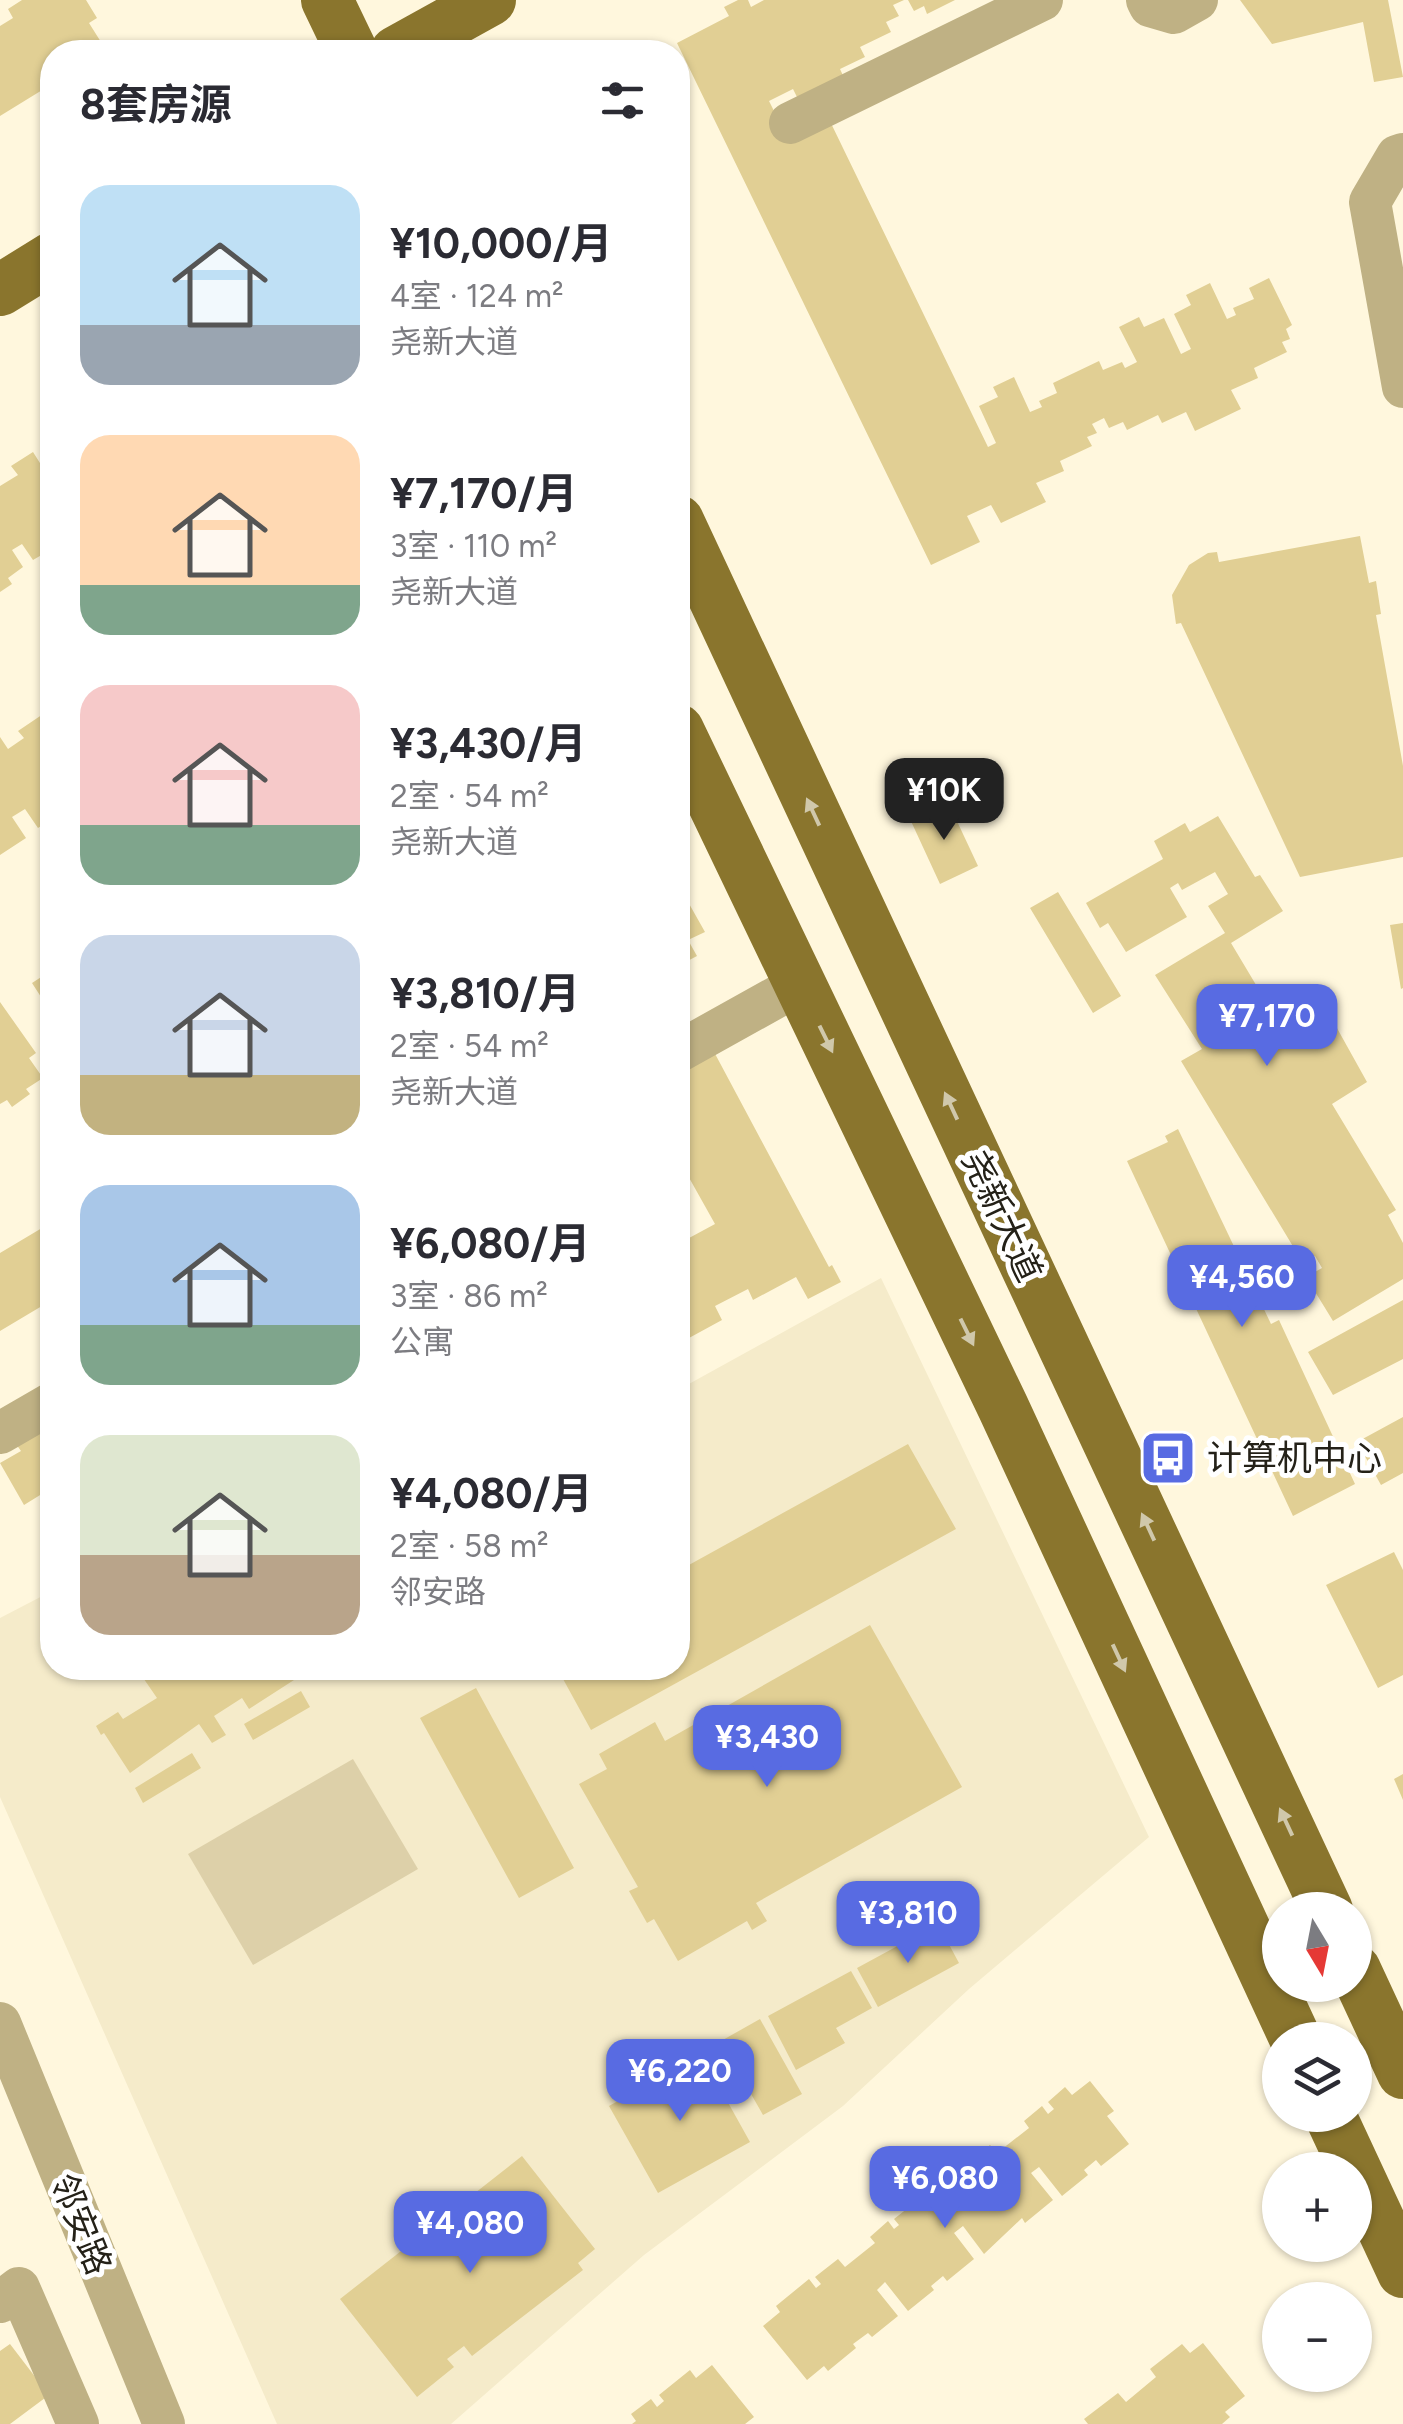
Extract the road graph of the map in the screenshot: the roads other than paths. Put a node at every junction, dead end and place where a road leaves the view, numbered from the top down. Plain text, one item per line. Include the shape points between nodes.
1 (327, 0) edge
2 (1042, 0) edge
3 (1148, 0) edge
4 (1197, 0) edge
5 (457, 20) edge
6 (346, 40) edge
7 (419, 40) edge
8 (790, 123) dead end
9 (1403, 154) edge
10 (40, 265) edge
11 (0, 290) edge
12 (1403, 387) edge
13 (690, 547) edge
14 (690, 755) edge
15 (800, 984) junction
16 (690, 1045) edge
17 (40, 1410) edge
18 (0, 1433) edge
19 (1319, 1892) edge
20 (1370, 2002) edge
21 (1288, 2022) edge
22 (0, 2023) edge
23 (1403, 2073) edge
24 (1338, 2132) edge
25 (1403, 2272) edge
26 (0, 2302) edge
27 (78, 2424) edge
28 (164, 2424) edge

1 - 6 main road
2 - 8 street
3 - 4 street via 1174,14
5 - 7 main road
9 - 12 street via 1370,202
10 - 11 main road
19 -> 13 main road, 尧新大道
14 - 15 main road
15 - 16 street
15 -> 21 main road
17 - 18 street
20 - 23 main road
22 - 28 street, 邻安路
24 - 25 main road
26 - 27 street via 19,2288

